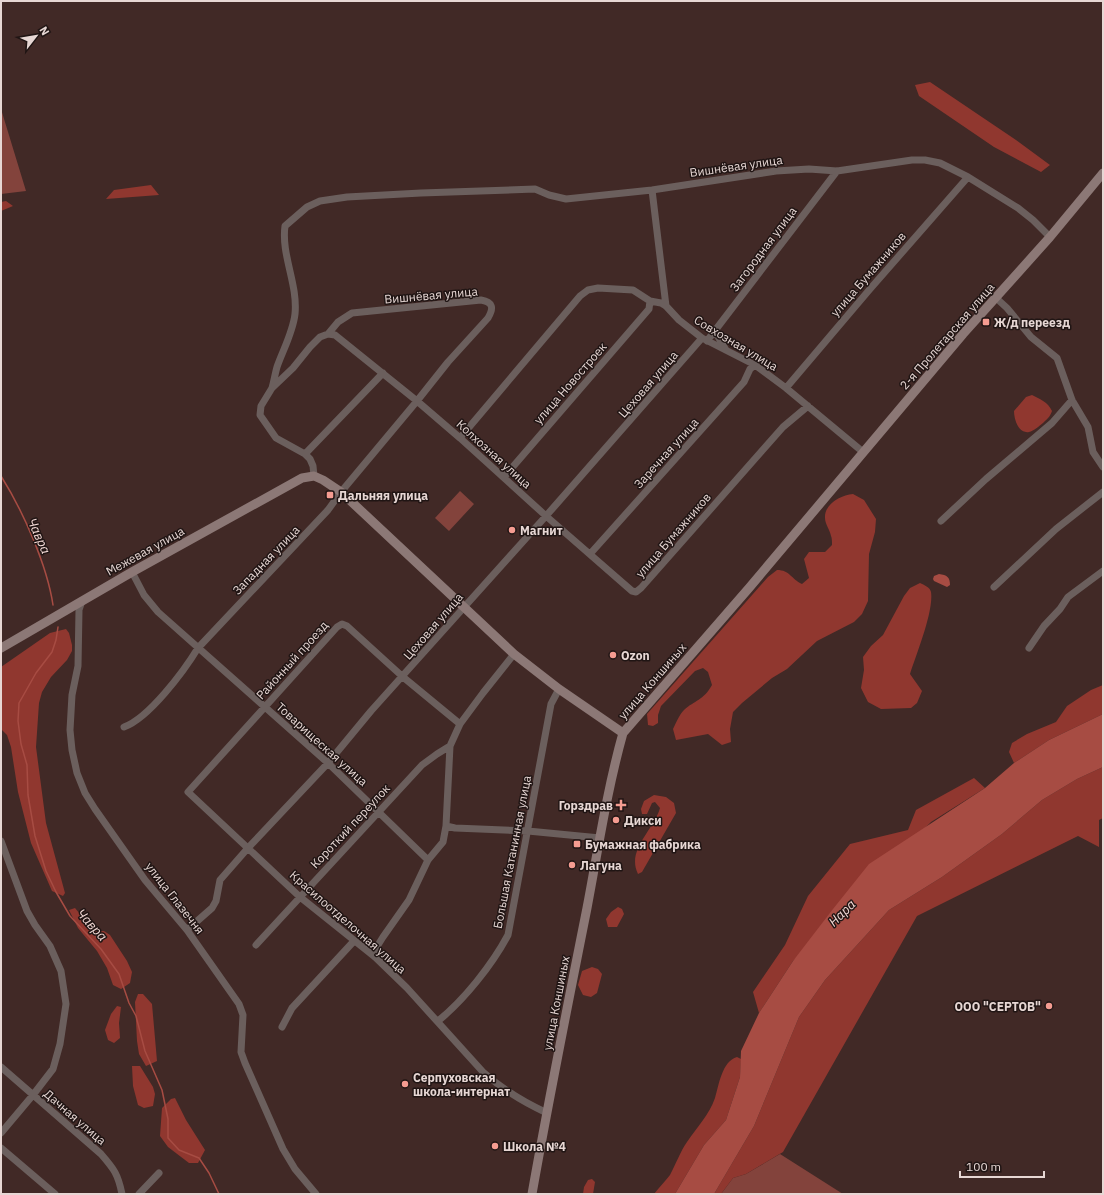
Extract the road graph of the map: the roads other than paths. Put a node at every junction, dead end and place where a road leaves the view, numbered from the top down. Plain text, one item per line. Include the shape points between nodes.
1 (837, 171) junction
2 (1103, 173) edge
3 (968, 177) junction
4 (652, 190) junction
5 (1050, 237) junction
6 (995, 297) junction
7 (650, 301) junction
8 (666, 306) junction
9 (716, 329) junction
10 (331, 334) junction
11 (704, 339) junction
12 (727, 351) junction
13 (755, 365) junction
14 (383, 373) junction
15 (272, 388) junction
16 (786, 388) junction
17 (1072, 400) junction
18 (417, 401) junction
19 (808, 406) junction
20 (460, 438) junction
21 (863, 452) junction
22 (305, 454) junction
23 (1103, 467) edge
24 (314, 476) junction
25 (504, 478) junction
26 (341, 492) junction
27 (1103, 492) edge
28 (546, 516) junction
29 (941, 521) dead end
30 (590, 554) junction
31 (1103, 571) edge
32 (132, 572) junction
33 (994, 587) dead end
34 (636, 592) joint
35 (82, 601) junction
36 (463, 607) junction
37 (1, 648) edge
38 (198, 648) junction
39 (1029, 648) dead end
40 (514, 654) junction
41 (403, 677) junction
42 (559, 689) junction
43 (264, 707) junction
44 (460, 724) junction
45 (124, 727) dead end
46 (623, 733) junction
47 (450, 746) junction
48 (328, 763) junction
49 (188, 792) joint
50 (379, 812) junction
51 (446, 826) junction
52 (528, 831) junction
53 (600, 838) junction
54 (1, 841) edge
55 (248, 848) junction
56 (428, 860) junction
57 (300, 897) junction
58 (187, 930) junction
59 (354, 941) junction
60 (256, 945) dead end
61 (374, 957) junction
62 (438, 1021) junction
63 (282, 1027) dead end
64 (1, 1067) edge
65 (34, 1095) junction
66 (547, 1113) junction
67 (1, 1133) edge
68 (1, 1148) edge
69 (159, 1173) dead end
70 (55, 1194) edge
71 (122, 1194) edge
72 (139, 1194) edge
73 (316, 1194) edge
74 (532, 1194) edge

1 - 3 street, Вишнёвая улица via 925,160 940,163
1 - 4 street, Вишнёвая улица via 776,171
1 - 9 street, Загородная улица
2 - 5 main road, 2-я Пролетарская улица
3 - 5 street, Вишнёвая улица via 1018,208
3 - 16 street, улица Бумажников
4 - 8 street
4 - 15 street, Вишнёвая улица via 566,199 535,189 347,197 320,201 307,207 285,226 284,236 295,298 295,314
5 - 6 main road, 2-я Пролетарская улица
6 - 17 street via 1031,338 1057,358
6 - 21 main road, 2-я Пролетарская улица
7 - 8 street, Совхозная улица
7 - 20 street, Совхозная улица via 633,290 588,290 580,296
7 - 25 street, улица Новостроек via 649,309
8 - 11 street, Совхозная улица via 679,320
9 - 11 street, Загородная улица
9 - 12 street
10 - 14 street, Колхозная улица
10 - 15 street via 320,337
10 - 18 street, Вишнёвая улица via 338,322 352,313 481,300 492,306 488,318
11 - 12 street, Совхозная улица
11 - 28 street, Цеховая улица
12 - 13 street, Совхозная улица
13 - 16 street, Совхозная улица
13 - 30 street, Заречная улица via 750,369 744,382
14 - 18 street, Колхозная улица
14 - 22 street
15 - 22 street via 261,406 260,415 276,438
16 - 19 street, Совхозная улица
17 - 23 street via 1088,426 1093,452
17 - 29 street via 1052,422
18 - 20 street, Колхозная улица
18 - 26 street, Западная улица
19 - 21 street, Совхозная улица
19 - 34 street, улица Бумажников via 783,427
20 - 25 street, Колхозная улица
21 - 46 main road, улица Коншиных
22 - 24 street via 313,466
24 - 26 main road
24 - 32 main road, Межевая улица via 302,478
25 - 28 street, Колхозная улица
26 - 36 main road
26 - 38 street, Западная улица via 328,510
27 - 33 street via 1056,529
28 - 30 street, Колхозная улица
28 - 36 street, Цеховая улица
30 - 34 street, Колхозная улица
31 - 39 street via 1068,597
32 - 35 main road, Межевая улица
32 - 38 street, Товарищеская улица via 151,604
35 - 37 main road, Межевая улица
35 - 58 street, улица Глазечня via 79,610 78,666 72,695 70,730 77,773 95,809 145,880
36 - 40 main road
36 - 41 street, Цеховая улица
38 - 43 street, Товарищеская улица
38 - 45 street, Западная улица via 183,671 153,704 138,720
40 - 42 main road
40 - 44 street
41 - 43 street, Районный проезд via 342,624
41 - 44 street, Районный проезд
41 - 48 street, Цеховая улица
42 - 46 main road
42 - 52 street, Большая Катанинная улица via 551,704
43 - 48 street, Товарищеская улица
43 - 49 street, Районный проезд
44 - 47 street
46 - 53 main road, улица Коншиных
47 - 50 street, Короткий переулок via 422,766
47 - 51 street
48 - 50 street, Товарищеская улица
48 - 55 street, Цеховая улица
49 - 55 street, Красилоотделочная улица
50 - 56 street, Товарищеская улица
50 - 57 street, Короткий переулок
51 - 52 street
51 - 56 street via 443,842
52 - 53 street
52 - 62 street, Большая Катанинная улица via 508,935 467,994
53 - 66 main road, улица Коншиных
54 - 65 street via 27,910 50,946 61,971 65,990 66,1004 55,1063
55 - 57 street, Красилоотделочная улица
55 - 58 street, Цеховая улица via 220,880 212,908
56 - 61 street via 409,900 378,945
57 - 59 street, Красилоотделочная улица
57 - 60 street, Короткий переулок
58 - 73 street, улица Глазечня via 239,1004 243,1015 241,1052 245,1063 283,1149 295,1169
59 - 61 street, Красилоотделочная улица
59 - 63 street via 292,1008
61 - 62 street, Красилоотделочная улица
62 - 66 street, Красилоотделочная улица via 483,1072 497,1084
64 - 65 street, Дачная улица
65 - 67 street
65 - 71 street, Дачная улица via 101,1154 119,1179
66 - 74 main road, улица Коншиных
68 - 70 street
69 - 72 street

